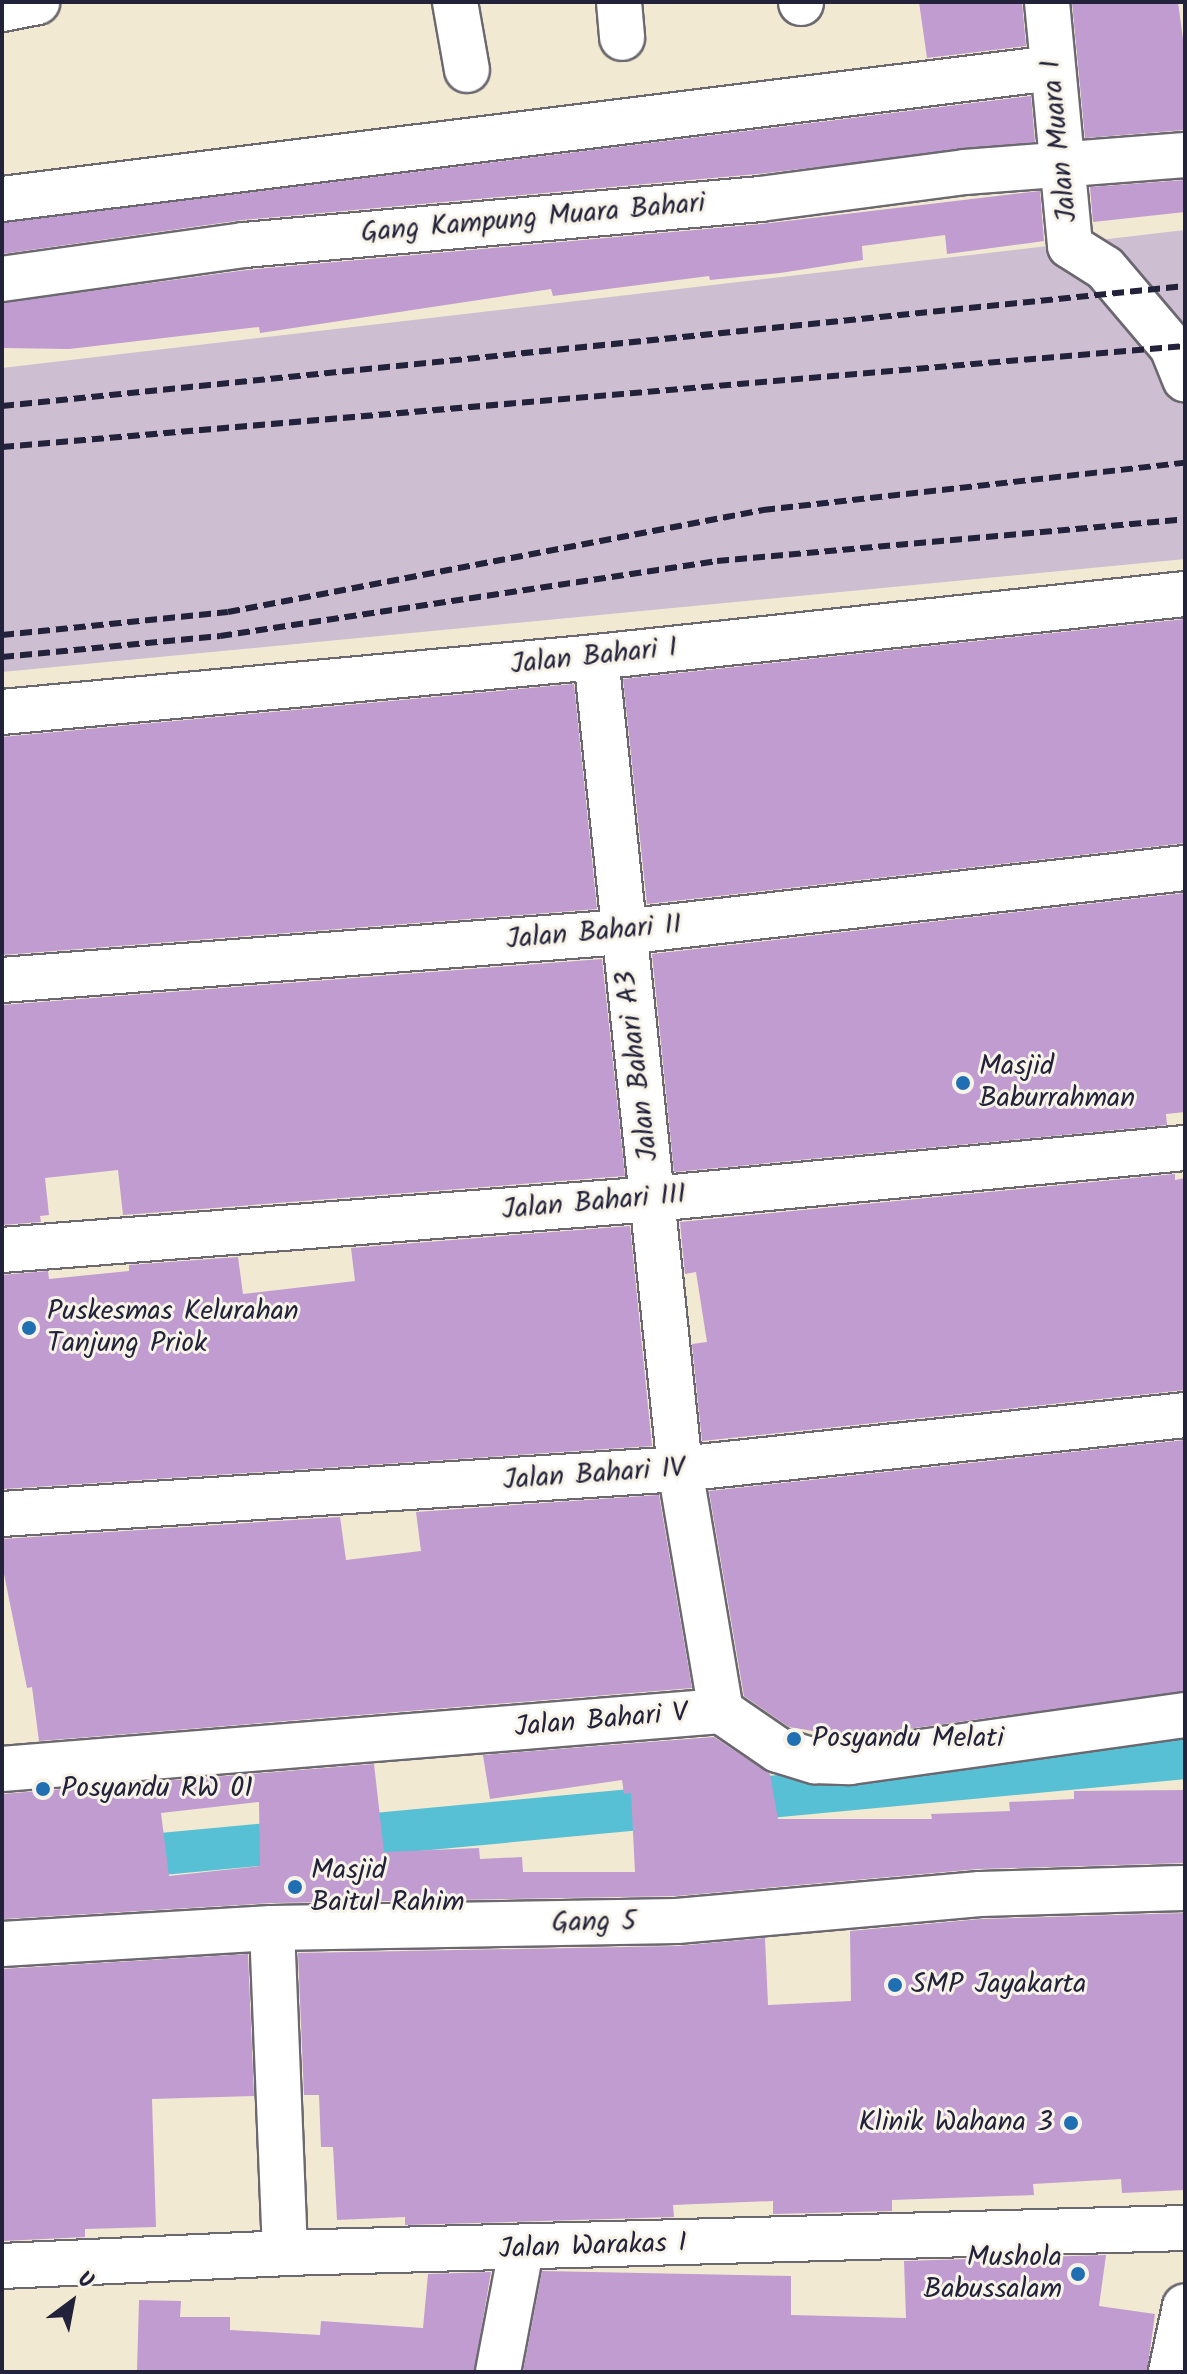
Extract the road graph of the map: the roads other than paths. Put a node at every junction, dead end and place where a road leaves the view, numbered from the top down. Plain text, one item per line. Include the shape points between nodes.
1 (37, 2) edge
2 (455, 2) edge
3 (1047, 2) edge
4 (2, 9) edge
5 (1052, 68) junction
6 (467, 70) dead end
7 (1185, 155) edge
8 (1064, 163) junction
9 (2, 199) edge
10 (2, 279) edge
11 (1185, 379) edge
12 (1185, 594) edge
13 (596, 657) junction
14 (2, 712) edge
15 (1185, 868) edge
16 (623, 932) junction
17 (2, 980) edge
18 (1185, 1148) edge
19 (653, 1199) junction
20 (2, 1250) edge
21 (1185, 1415) edge
22 (680, 1469) junction
23 (2, 1514) edge
24 (721, 1711) junction
25 (1185, 1715) edge
26 (2, 1769) edge
27 (1185, 1888) edge
28 (272, 1928) junction
29 (2, 1944) edge
30 (1185, 2228) edge
31 (521, 2250) junction
32 (285, 2253) junction
33 (2, 2266) edge
34 (1185, 2306) edge
35 (498, 2372) edge
36 (1171, 2372) edge

1 - 4 street
2 - 6 street
3 - 5 street, Jalan Muara I
5 - 8 street, Jalan Muara I
5 - 9 street
7 - 8 street, Gang Kampung Muara Bahari
8 - 10 street, Gang Kampung Muara Bahari via 760,199 244,245
8 - 11 street, Jalan Muara I via 1070,246 1105,268 1172,347
12 - 13 street, Jalan Bahari I
13 - 14 street, Jalan Bahari I
13 - 16 street, Jalan Bahari A3
15 - 16 street, Jalan Bahari II
16 - 17 street, Jalan Bahari II
16 - 19 street, Jalan Bahari A3
18 - 19 street, Jalan Bahari III
19 - 20 street, Jalan Bahari III
19 - 22 street, Jalan Bahari A3
21 - 22 street, Jalan Bahari IV
22 - 23 street, Jalan Bahari IV
22 - 24 street, Jalan Bahari A3
24 - 25 street, Jalan Bahari V via 778,1750 815,1761 850,1762
24 - 26 street, Jalan Bahari V
27 - 28 street, Gang 5 via 980,1894 677,1921
28 - 29 street, Gang 5
28 - 32 street
30 - 31 street, Jalan Warakas I
31 - 32 street, Jalan Warakas I
31 - 35 street
32 - 33 street, Jalan Warakas I
34 - 36 street

